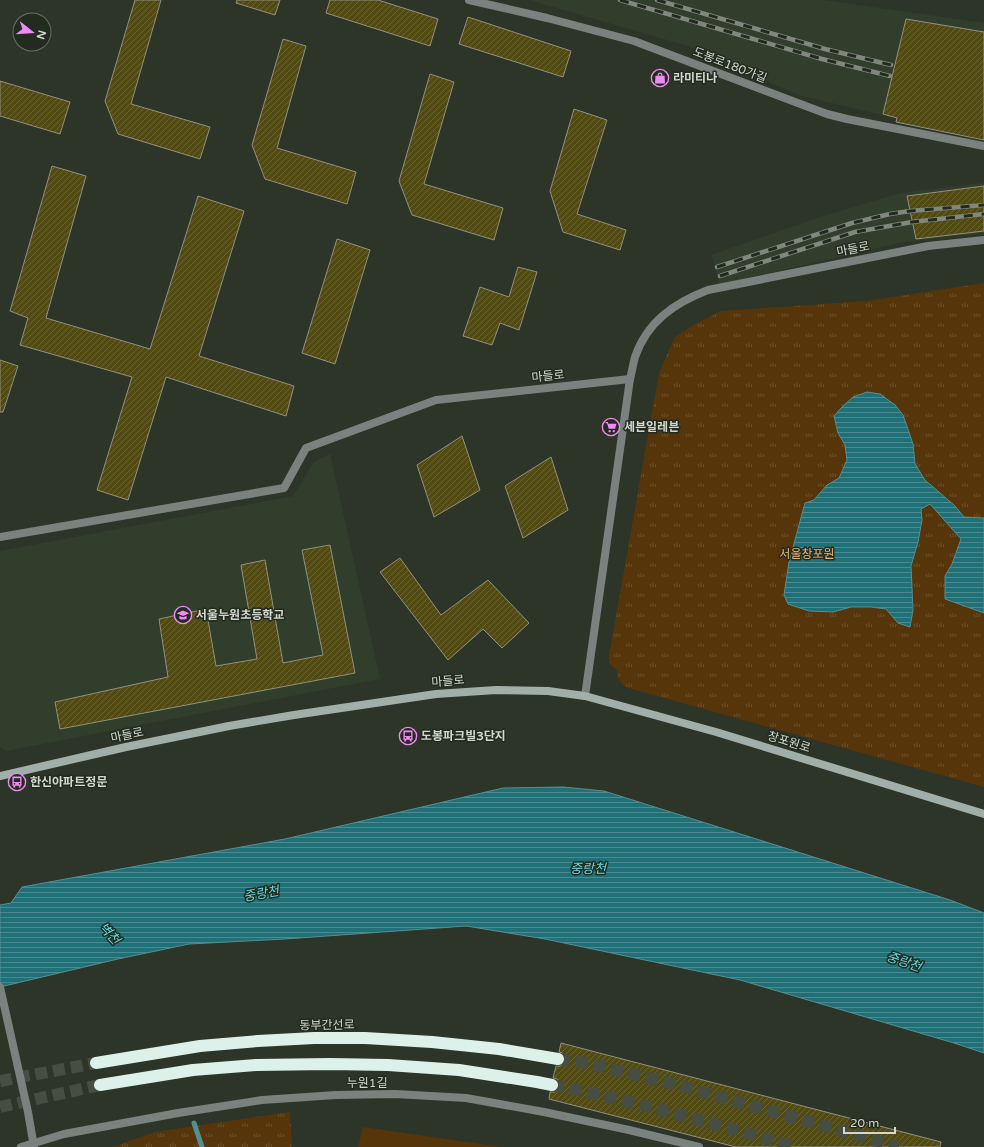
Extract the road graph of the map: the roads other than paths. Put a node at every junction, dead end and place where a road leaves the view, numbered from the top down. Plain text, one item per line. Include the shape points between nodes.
1 (469, 0) edge
2 (984, 146) edge
3 (984, 240) edge
4 (630, 379) junction
5 (0, 537) edge
6 (586, 696) junction
7 (0, 776) edge
8 (984, 814) edge
9 (0, 988) edge
10 (558, 1058) tunnel mouth
11 (96, 1062) tunnel mouth
12 (100, 1085) tunnel mouth
13 (552, 1085) tunnel mouth
14 (34, 1145) edge
15 (21, 1147) edge
16 (699, 1147) edge

1 - 2 street, 도봉로180가길 via 548,18 634,42 827,114
3 - 4 street, 마들로 via 928,246 708,290 662,314 646,333 635,358
4 - 5 street, 마들로 via 436,400 306,448 284,488
4 - 6 street, 마들로
6 - 7 street, 마들로 via 548,691 496,690 436,694 229,726
6 - 8 street, 창포원로 via 716,732
9 - 14 street
10 - 11 highway, 동부간선로 via 432,1042 314,1038 200,1046
12 - 13 highway via 193,1070 256,1065 330,1064 388,1064 459,1070
14 - 15 street, 누원1길
14 - 16 street, 누원1길 via 74,1132 262,1100 395,1094 474,1099 621,1128

